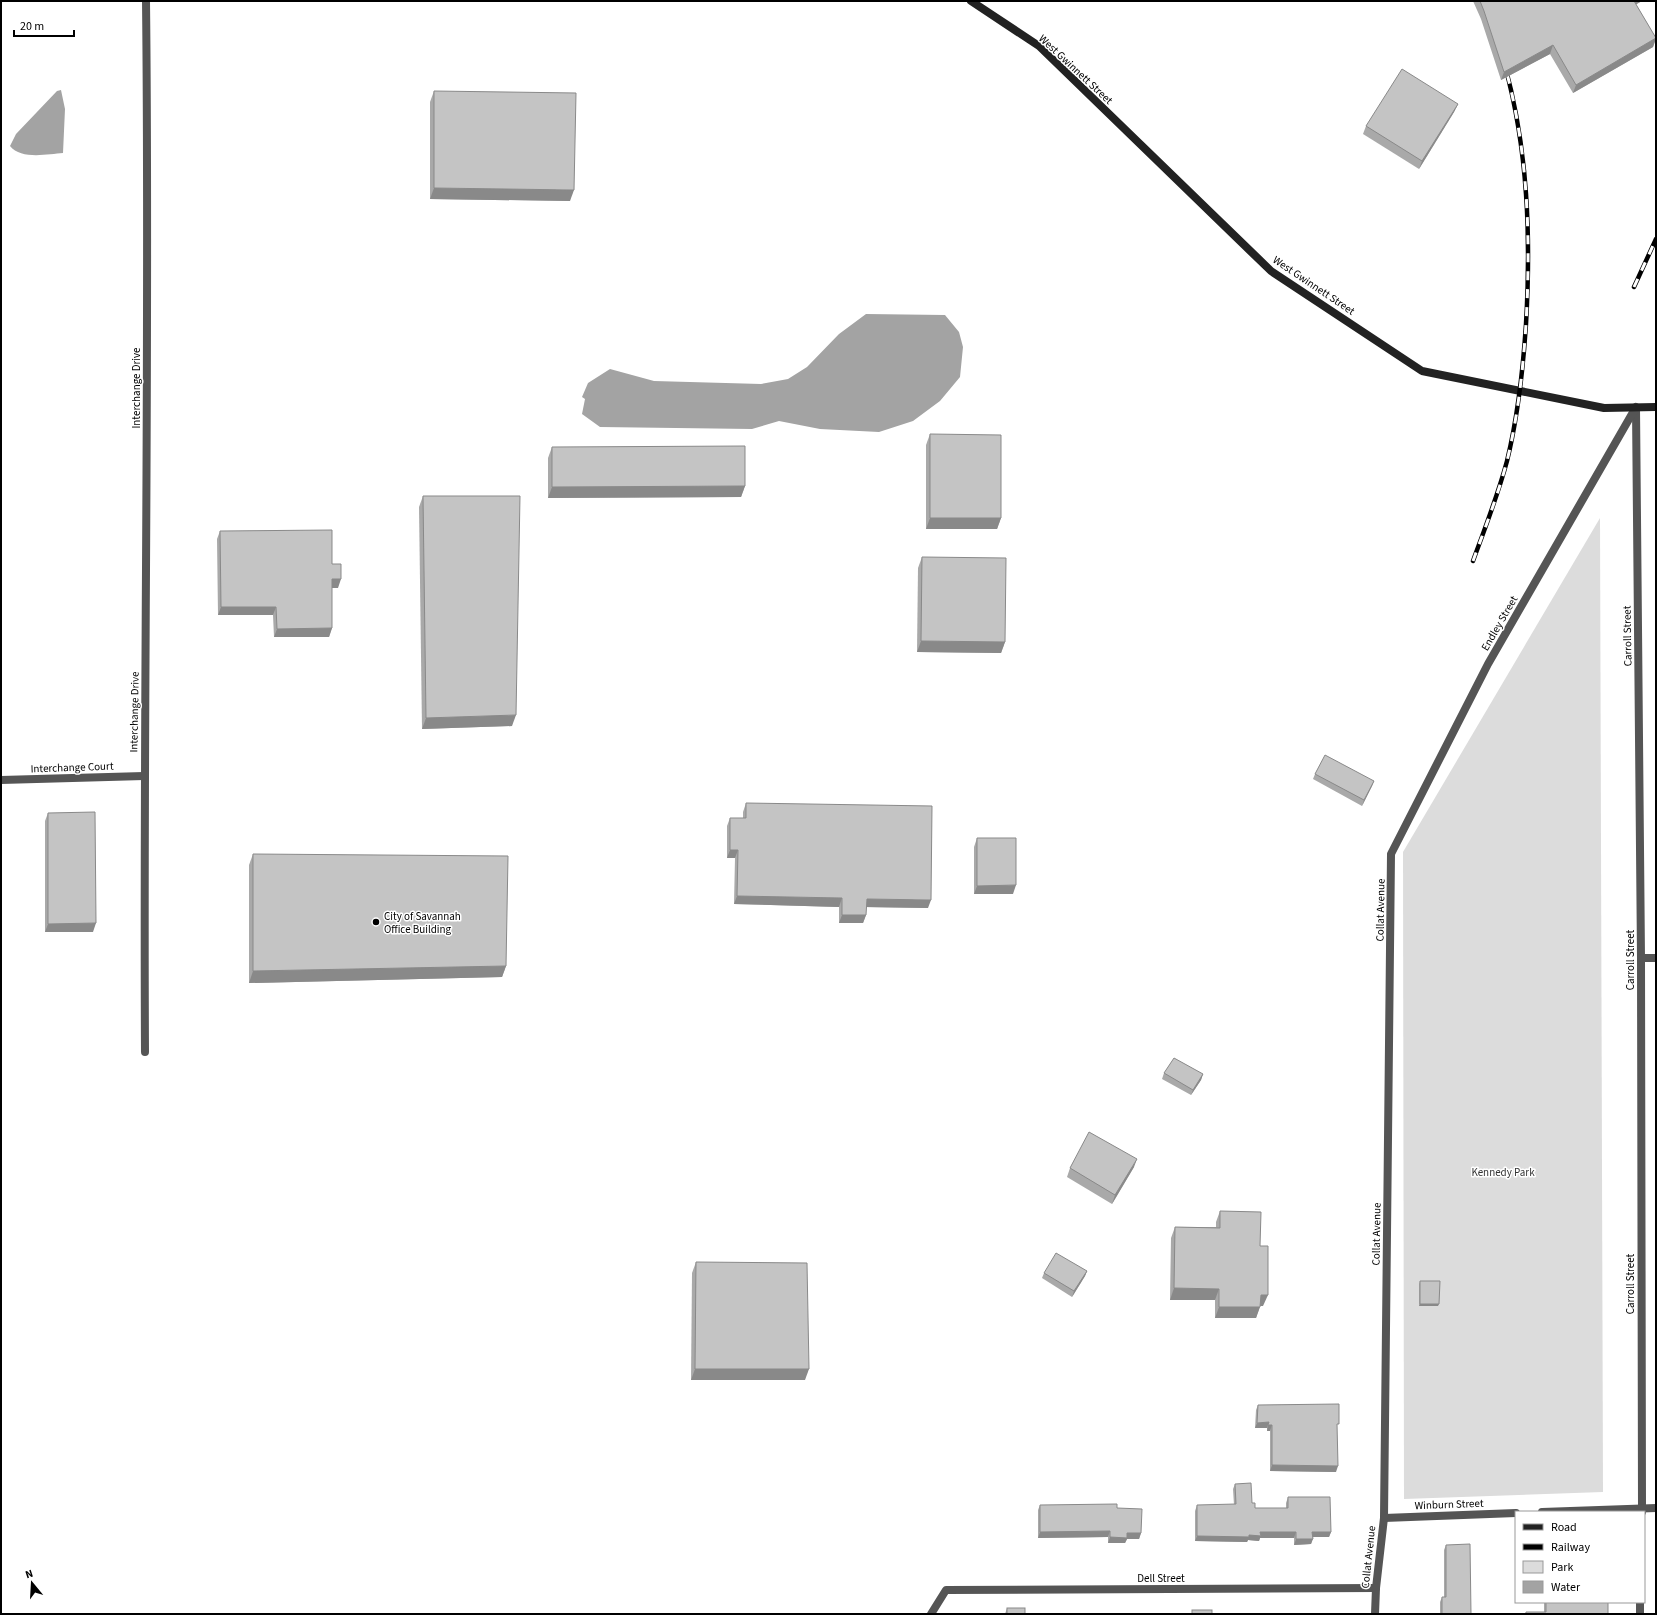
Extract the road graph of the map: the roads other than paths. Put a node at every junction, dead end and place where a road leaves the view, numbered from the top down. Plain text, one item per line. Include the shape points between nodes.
1 (146, 1) edge
2 (971, 1) edge
3 (1656, 407) edge
4 (1636, 408) junction
5 (144, 776) junction
6 (1, 780) edge
7 (1391, 854) joint
8 (1641, 958) junction
9 (1656, 958) edge
10 (145, 1052) dead end
11 (1656, 1508) edge
12 (1642, 1510) edge
13 (1592, 1511) edge
14 (1515, 1513) edge
15 (1384, 1518) junction
16 (1376, 1588) junction
17 (1640, 1603) edge
18 (931, 1614) edge
19 (1375, 1614) edge
20 (1640, 1614) edge

1 - 5 street, Interchange Drive via 148,196
2 - 4 main road, West Gwinnett Street via 1039,46 1271,271 1422,371 1604,408
3 - 4 main road, West Gwinnett Street
4 - 7 street, Endley Street via 1488,664
4 - 8 street, Carroll Street
5 - 6 street, Interchange Court
5 - 10 street, Interchange Drive
7 - 15 street, Collat Avenue
8 - 9 street
8 - 12 street, Carroll Street
11 - 12 street
12 - 13 street
14 - 15 street, Winburn Street
15 - 16 street, Collat Avenue
16 - 18 street, Dell Street via 946,1590
16 - 19 street, Collat Avenue
17 - 20 street

